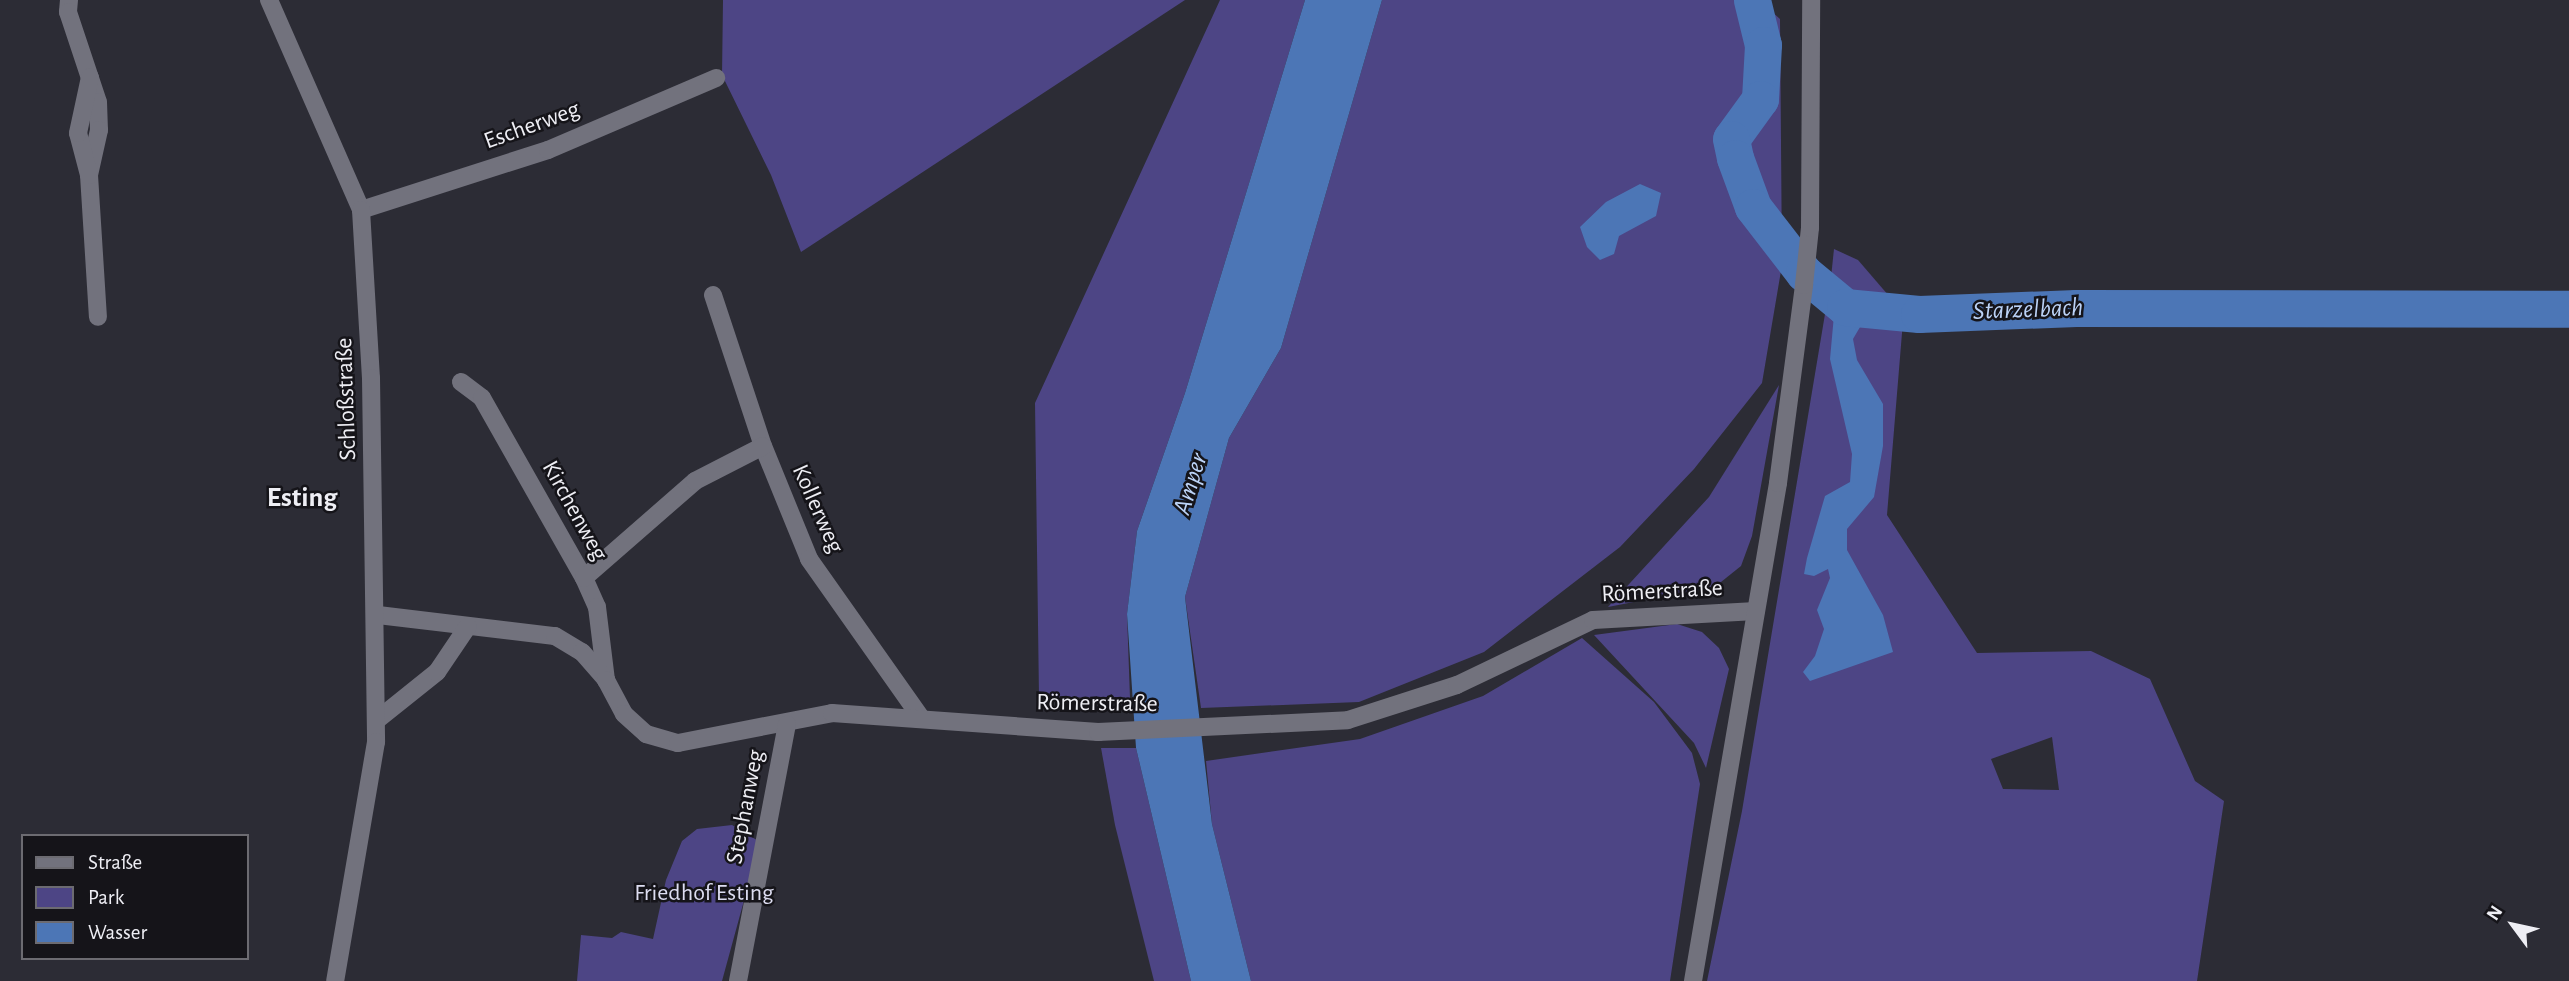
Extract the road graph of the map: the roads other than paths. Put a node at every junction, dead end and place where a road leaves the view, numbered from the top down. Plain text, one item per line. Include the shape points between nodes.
1 (69, 0) edge
2 (269, 0) edge
3 (1811, 0) edge
4 (716, 78) dead end
5 (361, 210) junction
6 (713, 295) dead end
7 (98, 317) dead end
8 (461, 382) dead end
9 (763, 446) junction
10 (584, 578) junction
11 (1756, 611) junction
12 (378, 615) junction
13 (468, 626) junction
14 (606, 680) junction
15 (921, 718) junction
16 (377, 720) junction
17 (787, 725) junction
18 (334, 981) edge
19 (738, 981) edge
20 (1693, 981) edge

1 - 7 street via 68,12 98,102 99,130 89,175
2 - 5 street, Schloßstraße
3 - 11 street via 1804,285
4 - 5 street, Escherweg via 548,150
5 - 12 street, Schloßstraße
6 - 9 street, Kollerweg
8 - 10 street, Kirchenweg via 482,398
9 - 10 street via 695,481
9 - 15 street, Kollerweg via 809,559
10 - 14 street, Kirchenweg via 597,607
11 - 15 street, Römerstraße via 1592,620 1457,685 1348,720 1098,732
11 - 20 street
12 - 13 street, Römerstraße
12 - 16 street, Schloßstraße
13 - 14 street, Römerstraße via 555,636 582,652
13 - 16 street via 438,672
14 - 17 street, Römerstraße via 624,714 646,734 678,743
15 - 17 street, Römerstraße via 832,713
16 - 18 street, Schloßstraße
17 - 19 street, Stephanweg

